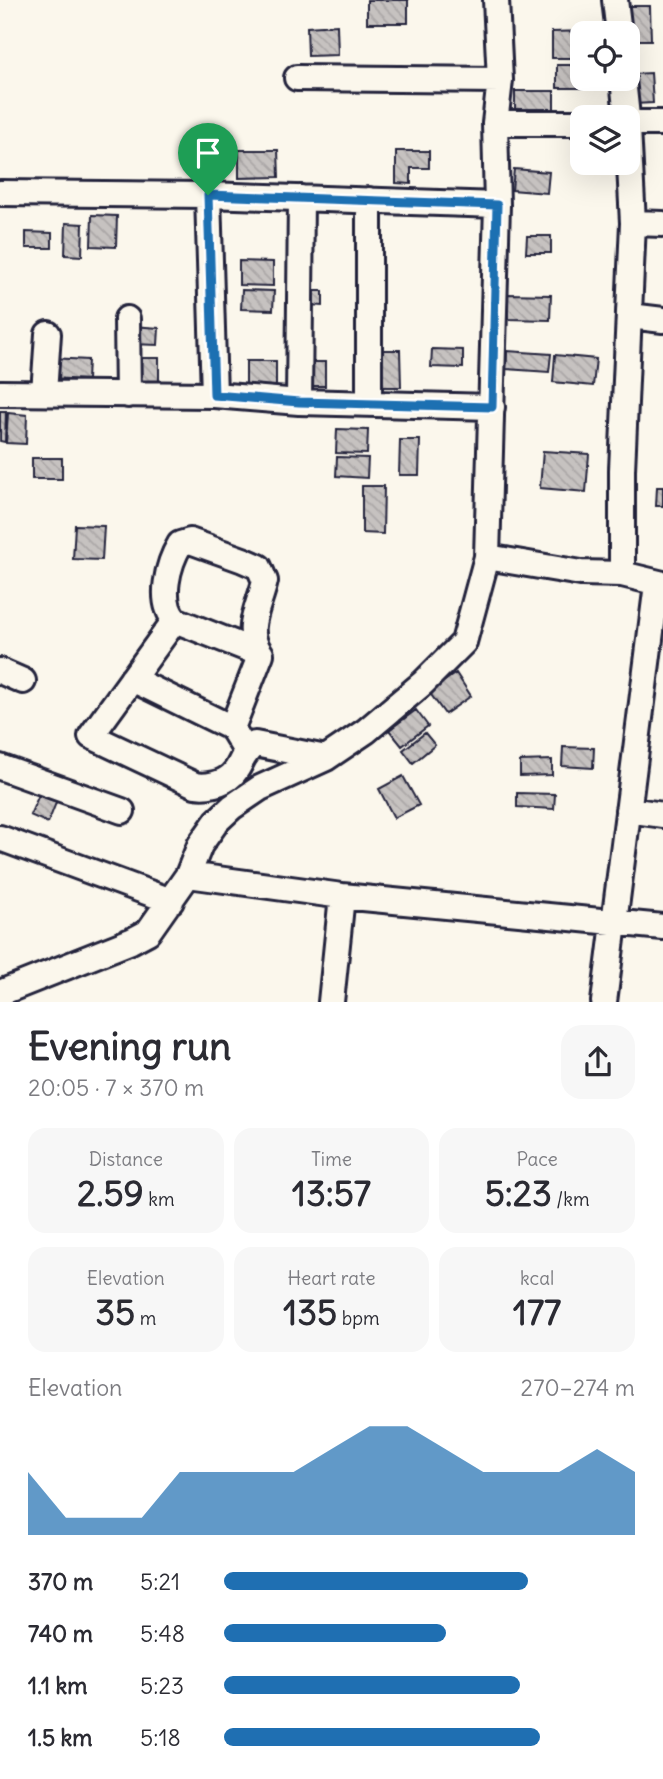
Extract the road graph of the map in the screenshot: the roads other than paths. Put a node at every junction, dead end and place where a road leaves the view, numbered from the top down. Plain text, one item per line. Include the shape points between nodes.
1 (496, 0) edge
2 (615, 0) edge
3 (618, 21) edge
4 (298, 78) dead end
5 (500, 80) junction
6 (495, 122) junction
7 (570, 122) edge
8 (663, 123) edge
9 (640, 124) edge
10 (631, 175) edge
11 (0, 193) edge
12 (208, 195) junction
13 (302, 198) junction
14 (369, 200) junction
15 (497, 205) junction
16 (633, 223) junction
17 (663, 224) edge
18 (630, 316) junction
19 (127, 319) dead end
20 (663, 320) edge
21 (48, 334) dead end
22 (0, 393) edge
23 (44, 393) junction
24 (128, 394) junction
25 (214, 395) junction
26 (299, 402) junction
27 (369, 404) junction
28 (492, 407) junction
29 (486, 557) junction
30 (622, 574) junction
31 (660, 584) edge
32 (175, 620) junction
33 (261, 654) junction
34 (132, 679) junction
35 (232, 728) junction
36 (246, 751) junction
37 (326, 758) junction
38 (0, 767) edge
39 (628, 810) junction
40 (122, 811) dead end
41 (663, 816) edge
42 (0, 838) edge
43 (188, 875) junction
44 (342, 896) junction
45 (171, 901) junction
46 (613, 924) junction
47 (663, 927) edge
48 (0, 993) edge
49 (331, 1002) edge
50 (604, 1002) edge

1 - 5 street
2 - 3 street
4 - 5 street
5 - 6 street
6 - 7 street
6 - 15 street
8 - 9 street
10 - 16 street
11 - 12 street
12 - 13 street
12 - 25 street
13 - 14 street
13 - 26 street
14 - 15 street
14 - 27 street
15 - 28 street
16 - 17 street
16 - 18 street
18 - 20 street
18 - 30 street via 621,470
19 - 24 street
21 - 23 street
22 - 23 street
23 - 24 street
24 - 25 street
25 - 26 street
26 - 27 street
27 - 28 street
28 - 29 street
29 - 30 street via 581,573
29 - 37 street via 464,642 424,683
30 - 31 street
31 - 39 street
32 - 33 street
32 - 33 street via 165,595 180,544 190,541 243,560 259,567 265,581 251,629 252,643
32 - 34 street
33 - 35 street
34 - 35 street
34 - 36 street via 91,736 207,787 232,775
35 - 36 street
36 - 37 street via 255,744
37 - 43 street via 260,788 232,807 200,845
38 - 40 street
39 - 41 street
39 - 46 street
42 - 45 street
43 - 44 street
43 - 45 street
44 - 46 street
44 - 49 street
45 - 48 street via 148,932
46 - 47 street
46 - 50 street

